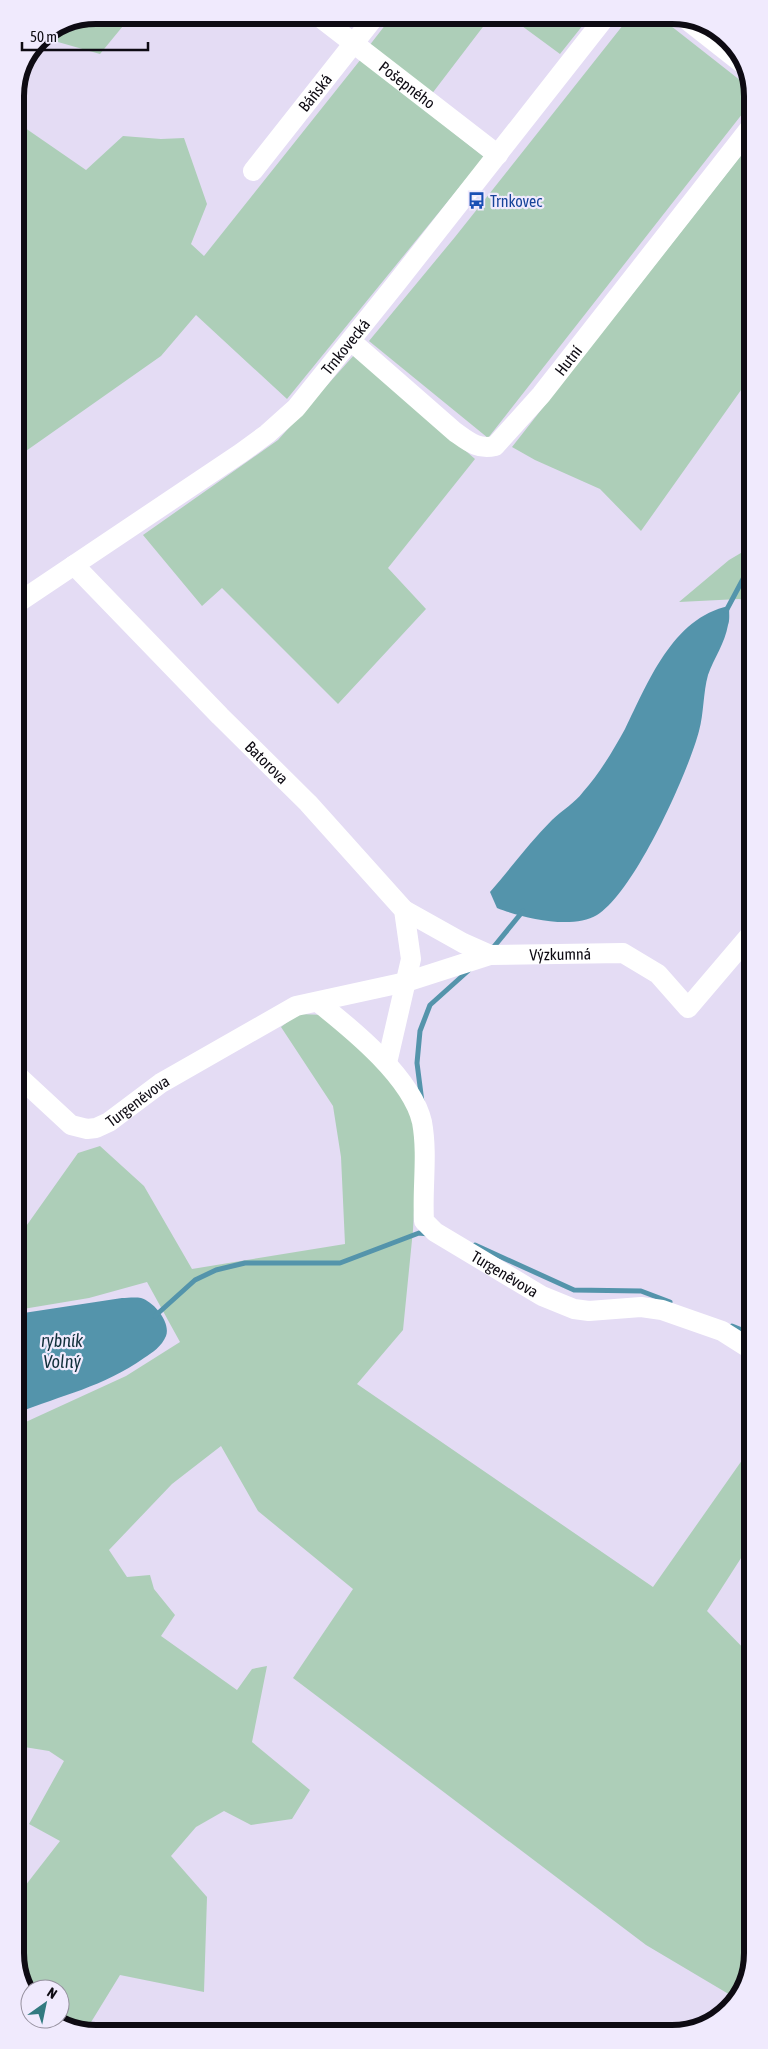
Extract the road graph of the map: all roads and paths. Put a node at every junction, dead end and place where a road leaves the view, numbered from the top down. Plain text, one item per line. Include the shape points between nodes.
1 (328, 24) edge
2 (369, 24) edge
3 (600, 24) edge
4 (697, 28) edge
5 (354, 44) junction
6 (731, 55) edge
7 (744, 136) edge
8 (498, 155) junction
9 (253, 171) dead end
10 (351, 341) junction
11 (74, 565) junction
12 (24, 599) edge
13 (404, 910) junction
14 (744, 943) edge
15 (490, 955) junction
16 (406, 982) junction
17 (319, 1003) junction
18 (387, 1063) junction
19 (24, 1082) edge
20 (744, 1345) edge

1 - 5 street, Pošepného
2 - 5 street, Báňská
3 - 8 street, Trnkovecká
4 - 6 street
5 - 8 street, Pošepného
5 - 9 street, Báňská
7 - 10 street, Hutní via 541,395 495,446 473,445 455,432
8 - 10 street, Trnkovecká
10 - 11 street, Trnkovecká via 296,408 267,434
11 - 12 street, Trnkovecká
11 - 13 street, Batorova via 308,803
13 - 15 street
13 - 16 street via 412,959
14 - 15 street, Výzkumná via 688,1008 658,974 624,952
15 - 16 street, Výzkumná
16 - 17 street, Výzkumná
16 - 18 street
17 - 18 street, Turgeněvova
17 - 19 street, Turgeněvova via 296,1006 161,1083 110,1122 96,1128 71,1125
18 - 20 street, Turgeněvova via 419,1110 426,1162 422,1193 424,1221 435,1232 542,1296 574,1309 641,1307 662,1310 722,1331

